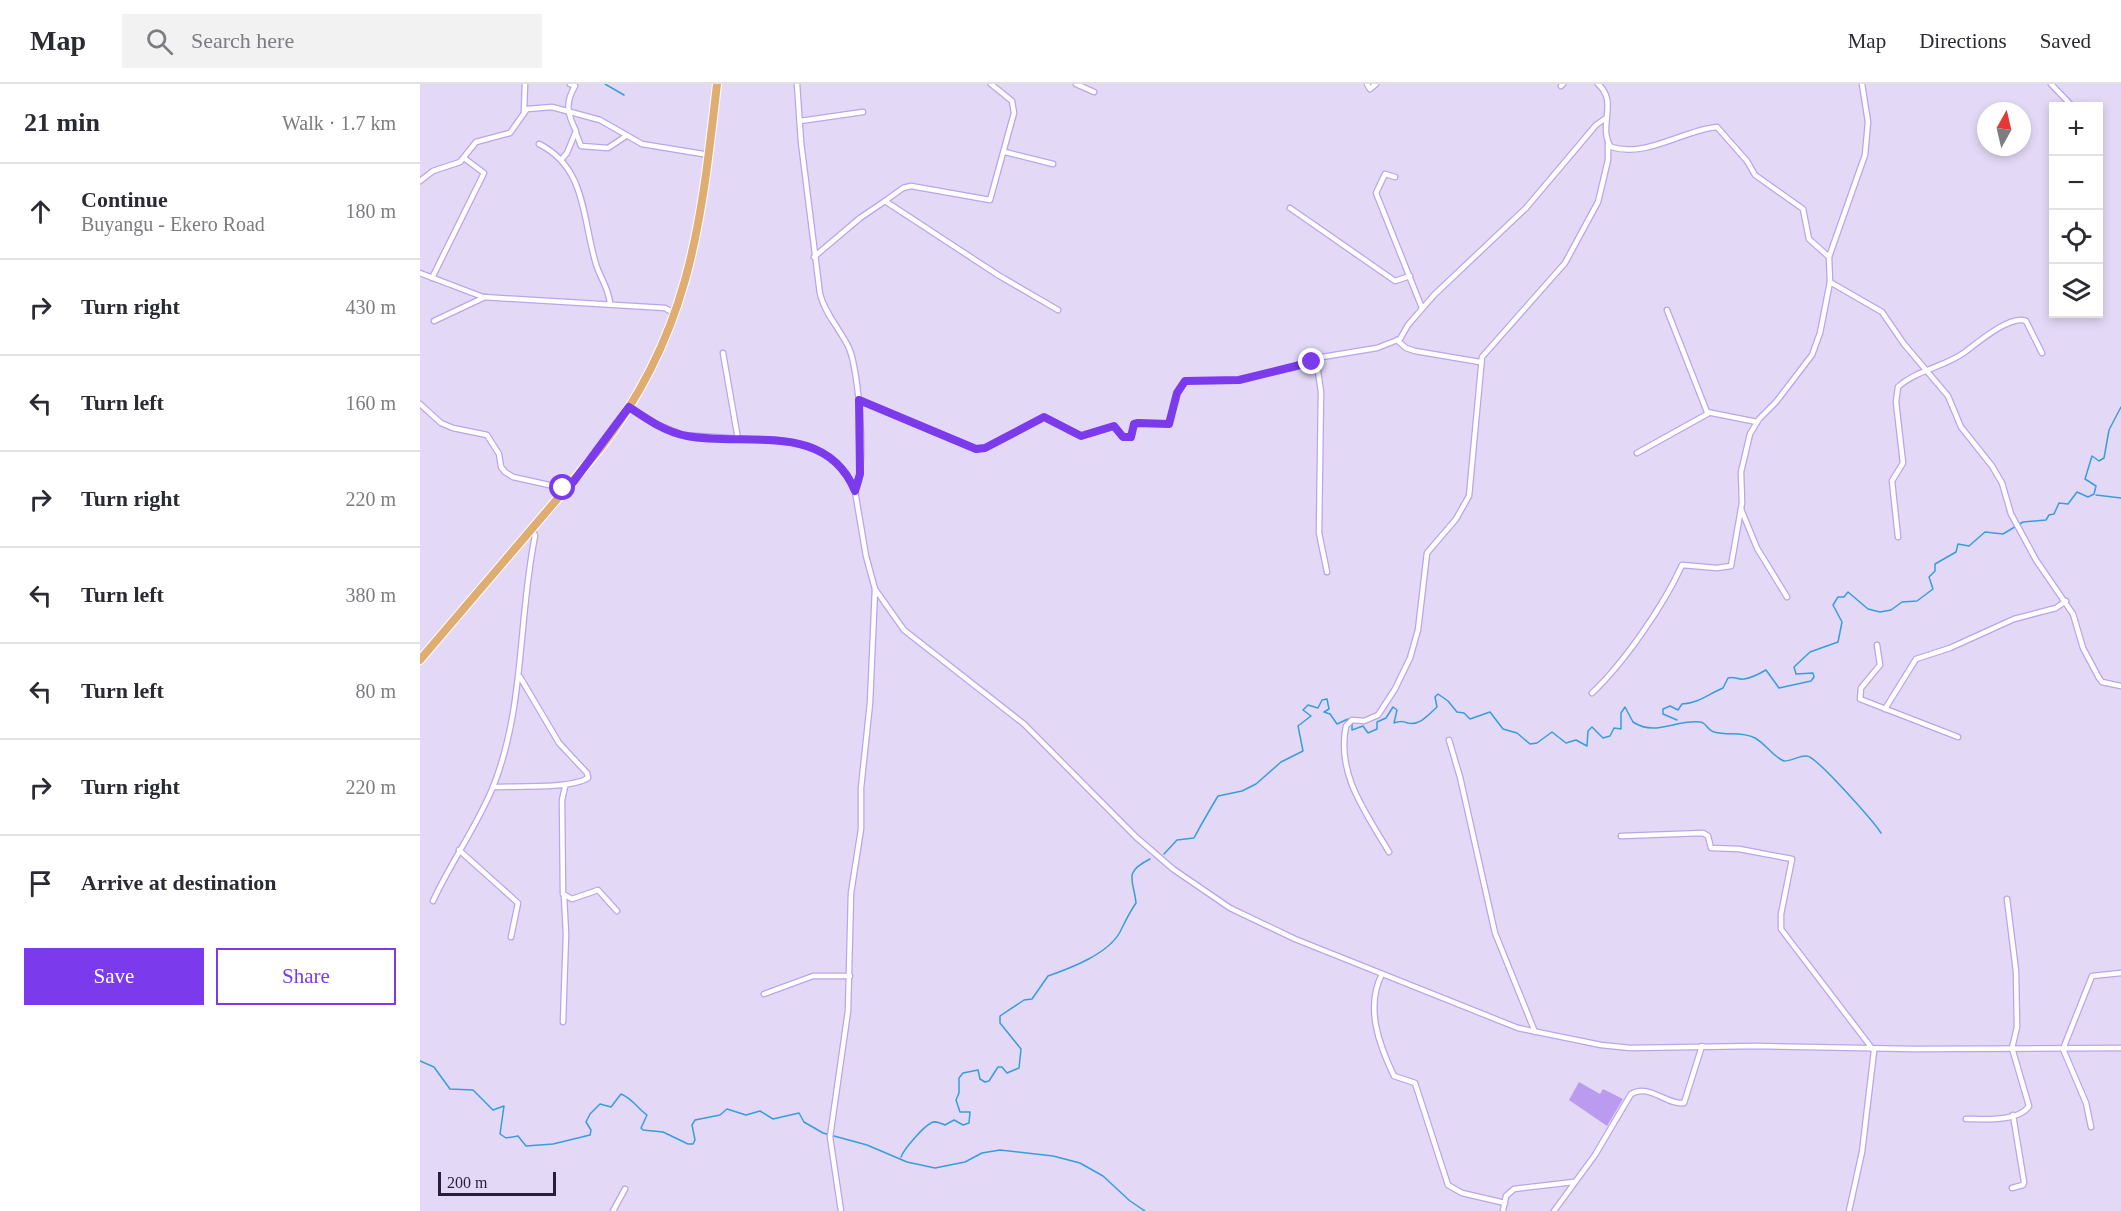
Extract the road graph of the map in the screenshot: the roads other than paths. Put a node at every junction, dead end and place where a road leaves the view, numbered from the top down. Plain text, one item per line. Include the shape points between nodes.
1 (525, 84) edge
2 (570, 84) edge
3 (717, 84) edge
4 (797, 84) edge
5 (991, 84) edge
6 (1076, 84) edge
7 (1367, 84) edge
8 (1376, 84) edge
9 (1598, 84) edge
10 (1862, 84) edge
11 (2051, 84) edge
12 (1094, 92) dead end
13 (2068, 102) edge
14 (524, 112) junction
15 (569, 112) junction
16 (863, 112) dead end
17 (1606, 118) junction
18 (800, 121) junction
19 (576, 133) junction
20 (626, 136) junction
21 (1608, 143) junction
22 (539, 144) dead end
23 (1005, 152) junction
24 (709, 155) junction
25 (464, 158) junction
26 (561, 160) junction
27 (1053, 164) dead end
28 (1395, 177) dead end
29 (420, 181) edge
30 (885, 201) junction
31 (1290, 208) dead end
32 (814, 257) junction
33 (1829, 257) junction
34 (420, 273) edge
35 (1410, 276) junction
36 (432, 278) junction
37 (1830, 282) junction
38 (485, 297) junction
39 (610, 303) junction
40 (1422, 308) junction
41 (1058, 310) dead end
42 (1667, 310) dead end
43 (675, 314) junction
44 (434, 321) dead end
45 (1397, 340) junction
46 (723, 353) dead end
47 (2042, 353) dead end
48 (1316, 358) junction
49 (1480, 362) junction
50 (1928, 372) junction
51 (859, 400) junction
52 (420, 404) edge
53 (629, 407) junction
54 (1709, 413) junction
55 (1757, 422) junction
56 (738, 439) junction
57 (1637, 453) dead end
58 (567, 489) junction
59 (855, 491) junction
60 (1741, 509) junction
61 (533, 530) junction
62 (1898, 537) dead end
63 (1327, 572) dead end
64 (875, 589) junction
65 (1787, 597) dead end
66 (2066, 601) junction
67 (1877, 645) dead end
68 (420, 660) edge
69 (520, 677) junction
70 (2121, 686) edge
71 (1592, 693) dead end
72 (1885, 709) junction
73 (1958, 737) dead end
74 (1449, 740) dead end
75 (493, 787) junction
76 (565, 787) junction
77 (1621, 836) dead end
78 (459, 850) junction
79 (1389, 852) dead end
80 (564, 896) junction
81 (2007, 899) dead end
82 (433, 901) dead end
83 (617, 911) dead end
84 (511, 937) dead end
85 (2121, 973) edge
86 (1382, 974) junction
87 (850, 976) junction
88 (764, 994) dead end
89 (563, 1022) dead end
90 (1535, 1032) junction
91 (1702, 1046) junction
92 (1872, 1047) junction
93 (2012, 1048) junction
94 (2121, 1048) edge
95 (2063, 1049) junction
96 (2013, 1115) junction
97 (1966, 1119) dead end
98 (2091, 1127) dead end
99 (1574, 1182) junction
100 (2012, 1188) dead end
101 (625, 1189) dead end
102 (1505, 1203) junction
103 (614, 1211) edge
104 (841, 1211) edge
105 (1503, 1211) edge
106 (1554, 1211) edge
107 (1849, 1211) edge

1 - 14 street
2 - 15 street via 575,86 569,93
3 - 24 main road
4 - 18 street
5 - 23 street via 1014,104
6 - 12 street
7 - 8 street via 1370,89
9 - 17 street via 1608,97
10 - 33 street via 1868,122 1865,154
11 - 13 street
14 - 15 street via 545,106
14 - 25 street via 512,131 476,142
15 - 19 street
15 - 20 street via 600,120
16 - 18 street
17 - 21 street
17 - 40 street via 1495,240
18 - 32 street
19 - 20 street via 581,146 603,148
19 - 26 street
20 - 24 street via 664,149
21 - 33 street via 1615,149 1639,148 1718,127 1755,175 1803,209 1809,239
21 - 49 street via 1598,202 1575,246 1558,274
22 - 26 street
23 - 27 street
23 - 30 street via 988,200 911,186
24 - 43 main road via 695,249
25 - 29 street
25 - 36 street via 484,173
26 - 39 street via 570,168 583,202 596,265 606,281
28 - 35 street via 1385,174 1376,193
30 - 32 street
30 - 41 street
31 - 35 street via 1395,281
32 - 51 street via 822,301 843,335 855,365
33 - 37 street
34 - 36 street
35 - 40 street
36 - 38 street
37 - 50 street via 1882,312
37 - 55 street via 1812,356
38 - 39 street
38 - 44 street
39 - 43 street via 665,308
40 - 45 street
42 - 54 street via 1700,399
43 - 53 main road
45 - 48 street via 1377,348
45 - 49 street via 1415,351
46 - 56 street
47 - 50 street via 2023,319 1997,329 1958,357
48 - 51 street via 1296,367 1239,380 1185,381 1177,393 1169,424 1134,424 1131,437 1123,437 1114,426 1081,436 1044,417 976,449
48 - 63 street via 1321,392 1319,533
49 - 79 street via 1469,496 1427,554 1418,630 1410,658 1378,715 1352,720 1345,730 1350,784
50 - 62 street via 1907,380 1897,391 1903,463 1892,481
50 - 66 street via 1951,400 1965,432 1992,466 2002,483 2014,522
51 - 59 street via 860,474
52 - 58 street via 441,423 486,435 499,454 501,467 513,477
53 - 56 street via 683,435
53 - 58 main road
54 - 55 street
54 - 57 street
55 - 60 street via 1746,444
56 - 59 street via 786,441 811,447 838,464
58 - 61 main road
59 - 64 street
60 - 65 street via 1757,548
60 - 71 street via 1731,566 1682,565 1637,639
61 - 68 main road
61 - 69 street
64 - 86 street via 904,630 1024,724 1173,869 1230,908
64 - 87 street via 861,829 852,879
66 - 70 street via 2099,678
66 - 72 street via 1916,659
67 - 72 street via 1880,665 1859,694 1862,701
69 - 75 street
69 - 76 street via 559,742 589,775 586,780
72 - 73 street
74 - 90 street via 1495,933
75 - 76 street
75 - 78 street
76 - 80 street
77 - 92 street via 1703,833 1711,848 1791,858 1781,929
78 - 82 street
78 - 84 street via 518,903
80 - 83 street via 572,899 598,891
80 - 89 street
81 - 93 street via 2016,971 2017,1027
85 - 95 street via 2091,976
86 - 90 street
86 - 102 street via 1374,998 1375,1024 1394,1076 1415,1083 1448,1185 1462,1193
87 - 88 street via 813,976
87 - 104 street via 830,1135
90 - 91 street via 1622,1047
91 - 92 street
91 - 99 street via 1684,1102 1644,1091 1631,1095
92 - 93 street
92 - 107 street via 1869,1102
93 - 95 street
93 - 96 street via 2029,1107
94 - 95 street
95 - 98 street via 2086,1103
96 - 97 street
96 - 100 street via 2024,1182
99 - 102 street via 1519,1188 1507,1194
99 - 106 street
101 - 103 street
102 - 105 street

